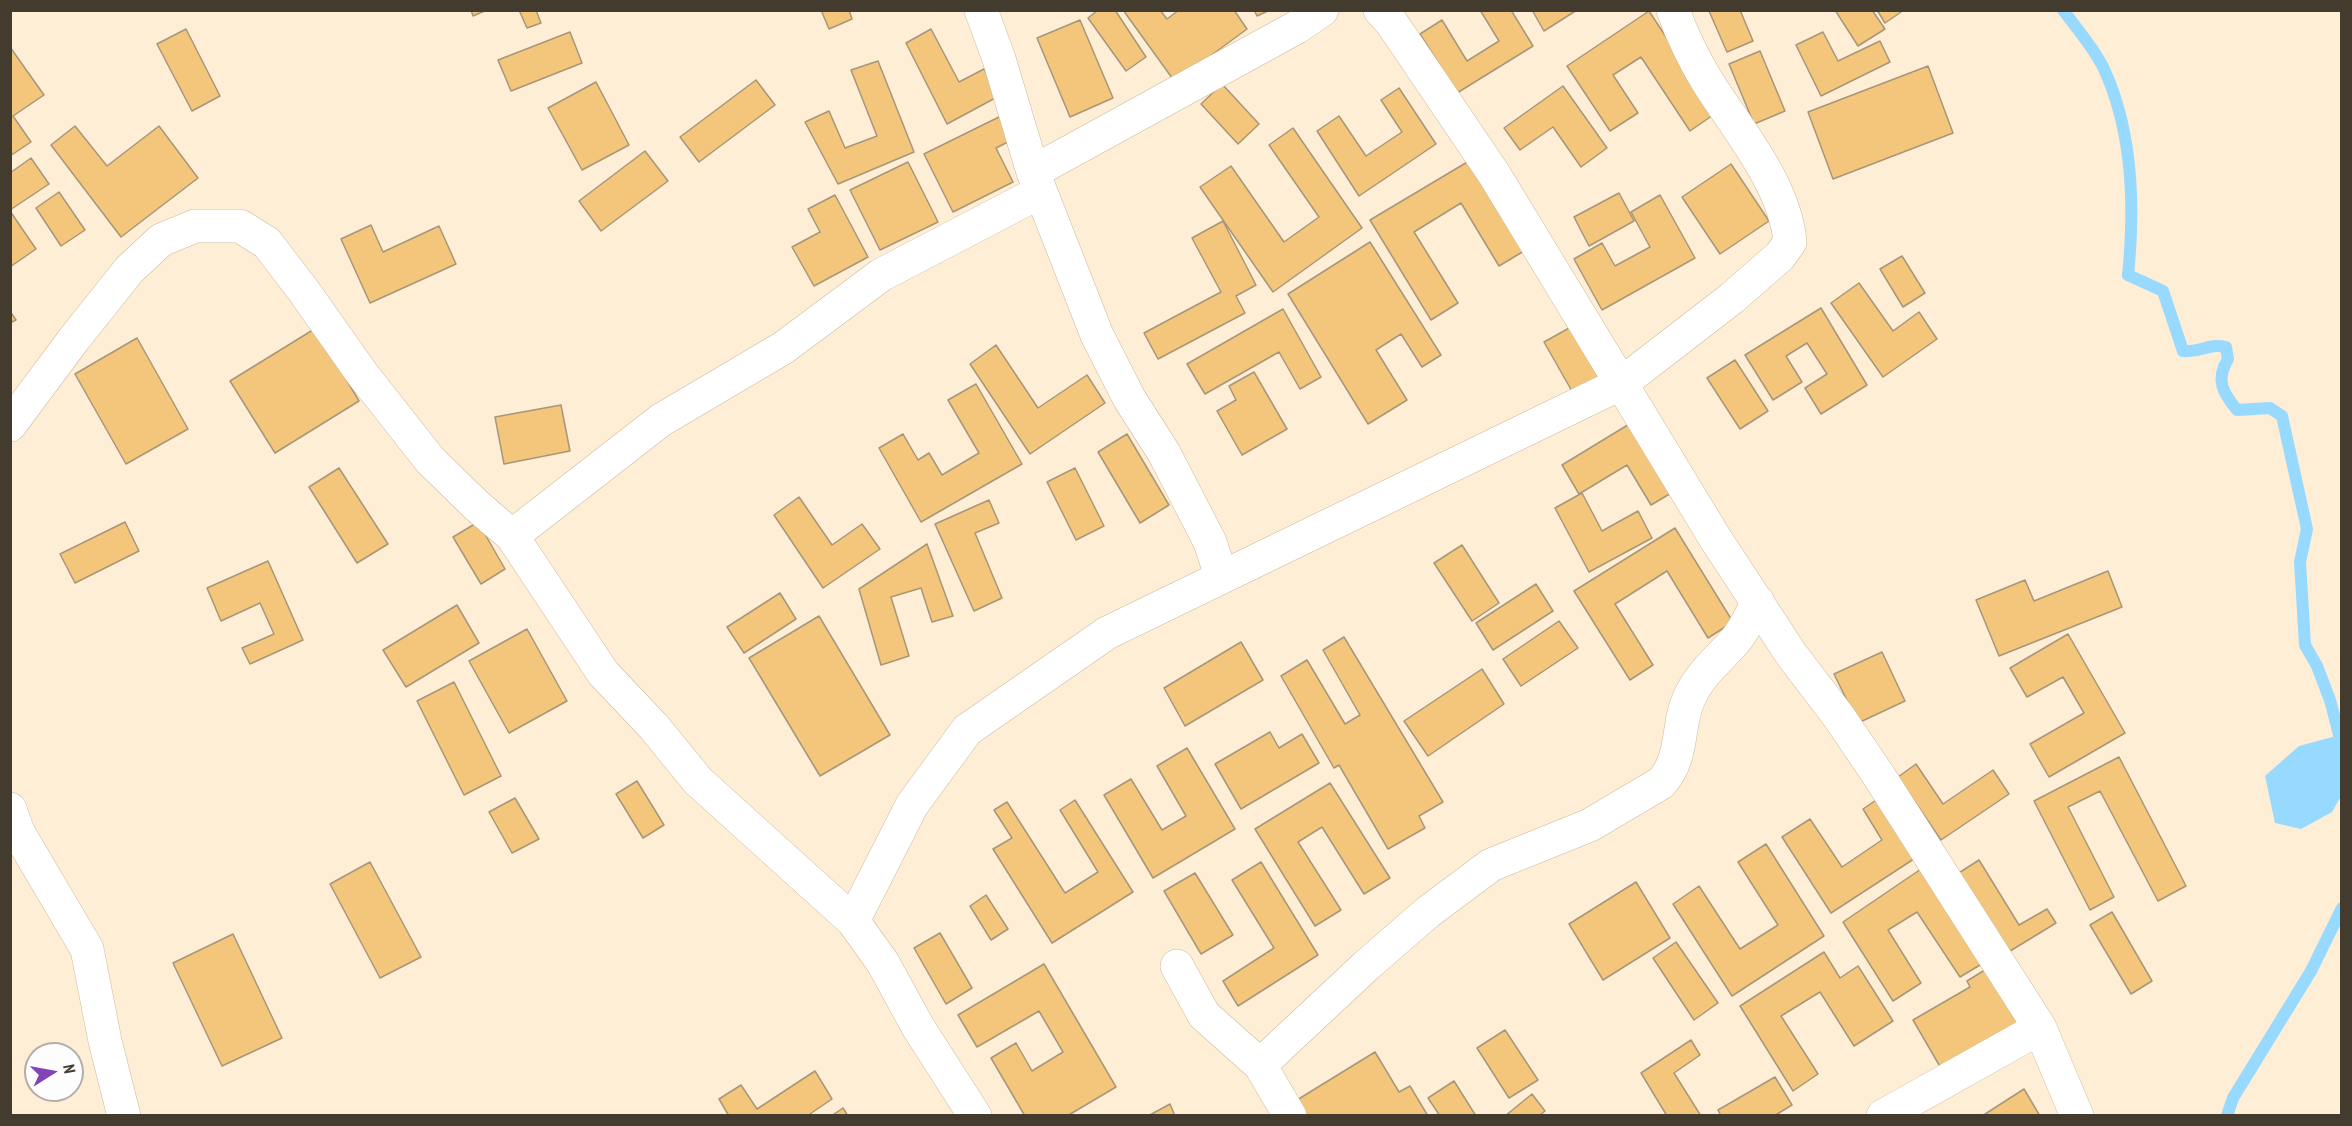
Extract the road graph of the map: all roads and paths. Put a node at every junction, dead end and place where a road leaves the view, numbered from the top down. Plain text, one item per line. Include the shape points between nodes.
1 (981, 10) edge
2 (1322, 10) edge
3 (1380, 10) edge
4 (1673, 10) edge
5 (1036, 182) junction
6 (1622, 383) junction
7 (10, 425) edge
8 (512, 536) junction
9 (1221, 576) junction
10 (1758, 602) junction
11 (10, 810) edge
12 (853, 921) junction
13 (1178, 966) dead end
14 (2040, 1028) junction
15 (1260, 1065) junction
16 (124, 1116) edge
17 (975, 1116) edge
18 (1290, 1116) edge
19 (1883, 1116) edge
20 (2077, 1116) edge

1 - 5 street
2 - 5 street
3 - 6 street via 1494,174
4 - 6 street via 1691,53 1772,185 1788,224 1790,242 1780,256 1732,298
5 - 8 street via 881,275 783,348 661,420
5 - 9 street via 1097,335 1210,542
6 - 9 street
6 - 10 street
7 - 8 street via 129,270 161,240 195,226 240,226 267,243 430,459
8 - 12 street via 603,673 698,781
9 - 12 street via 1107,633 967,730 912,805
10 - 14 street via 1879,776
10 - 15 street via 1734,642 1712,663 1689,697 1676,755 1670,773 1661,783 1590,825 1491,865 1428,912
11 - 16 street via 18,832 87,949
12 - 17 street via 883,963
13 - 15 street via 1204,1015
14 - 19 street
14 - 20 street
15 - 18 street

